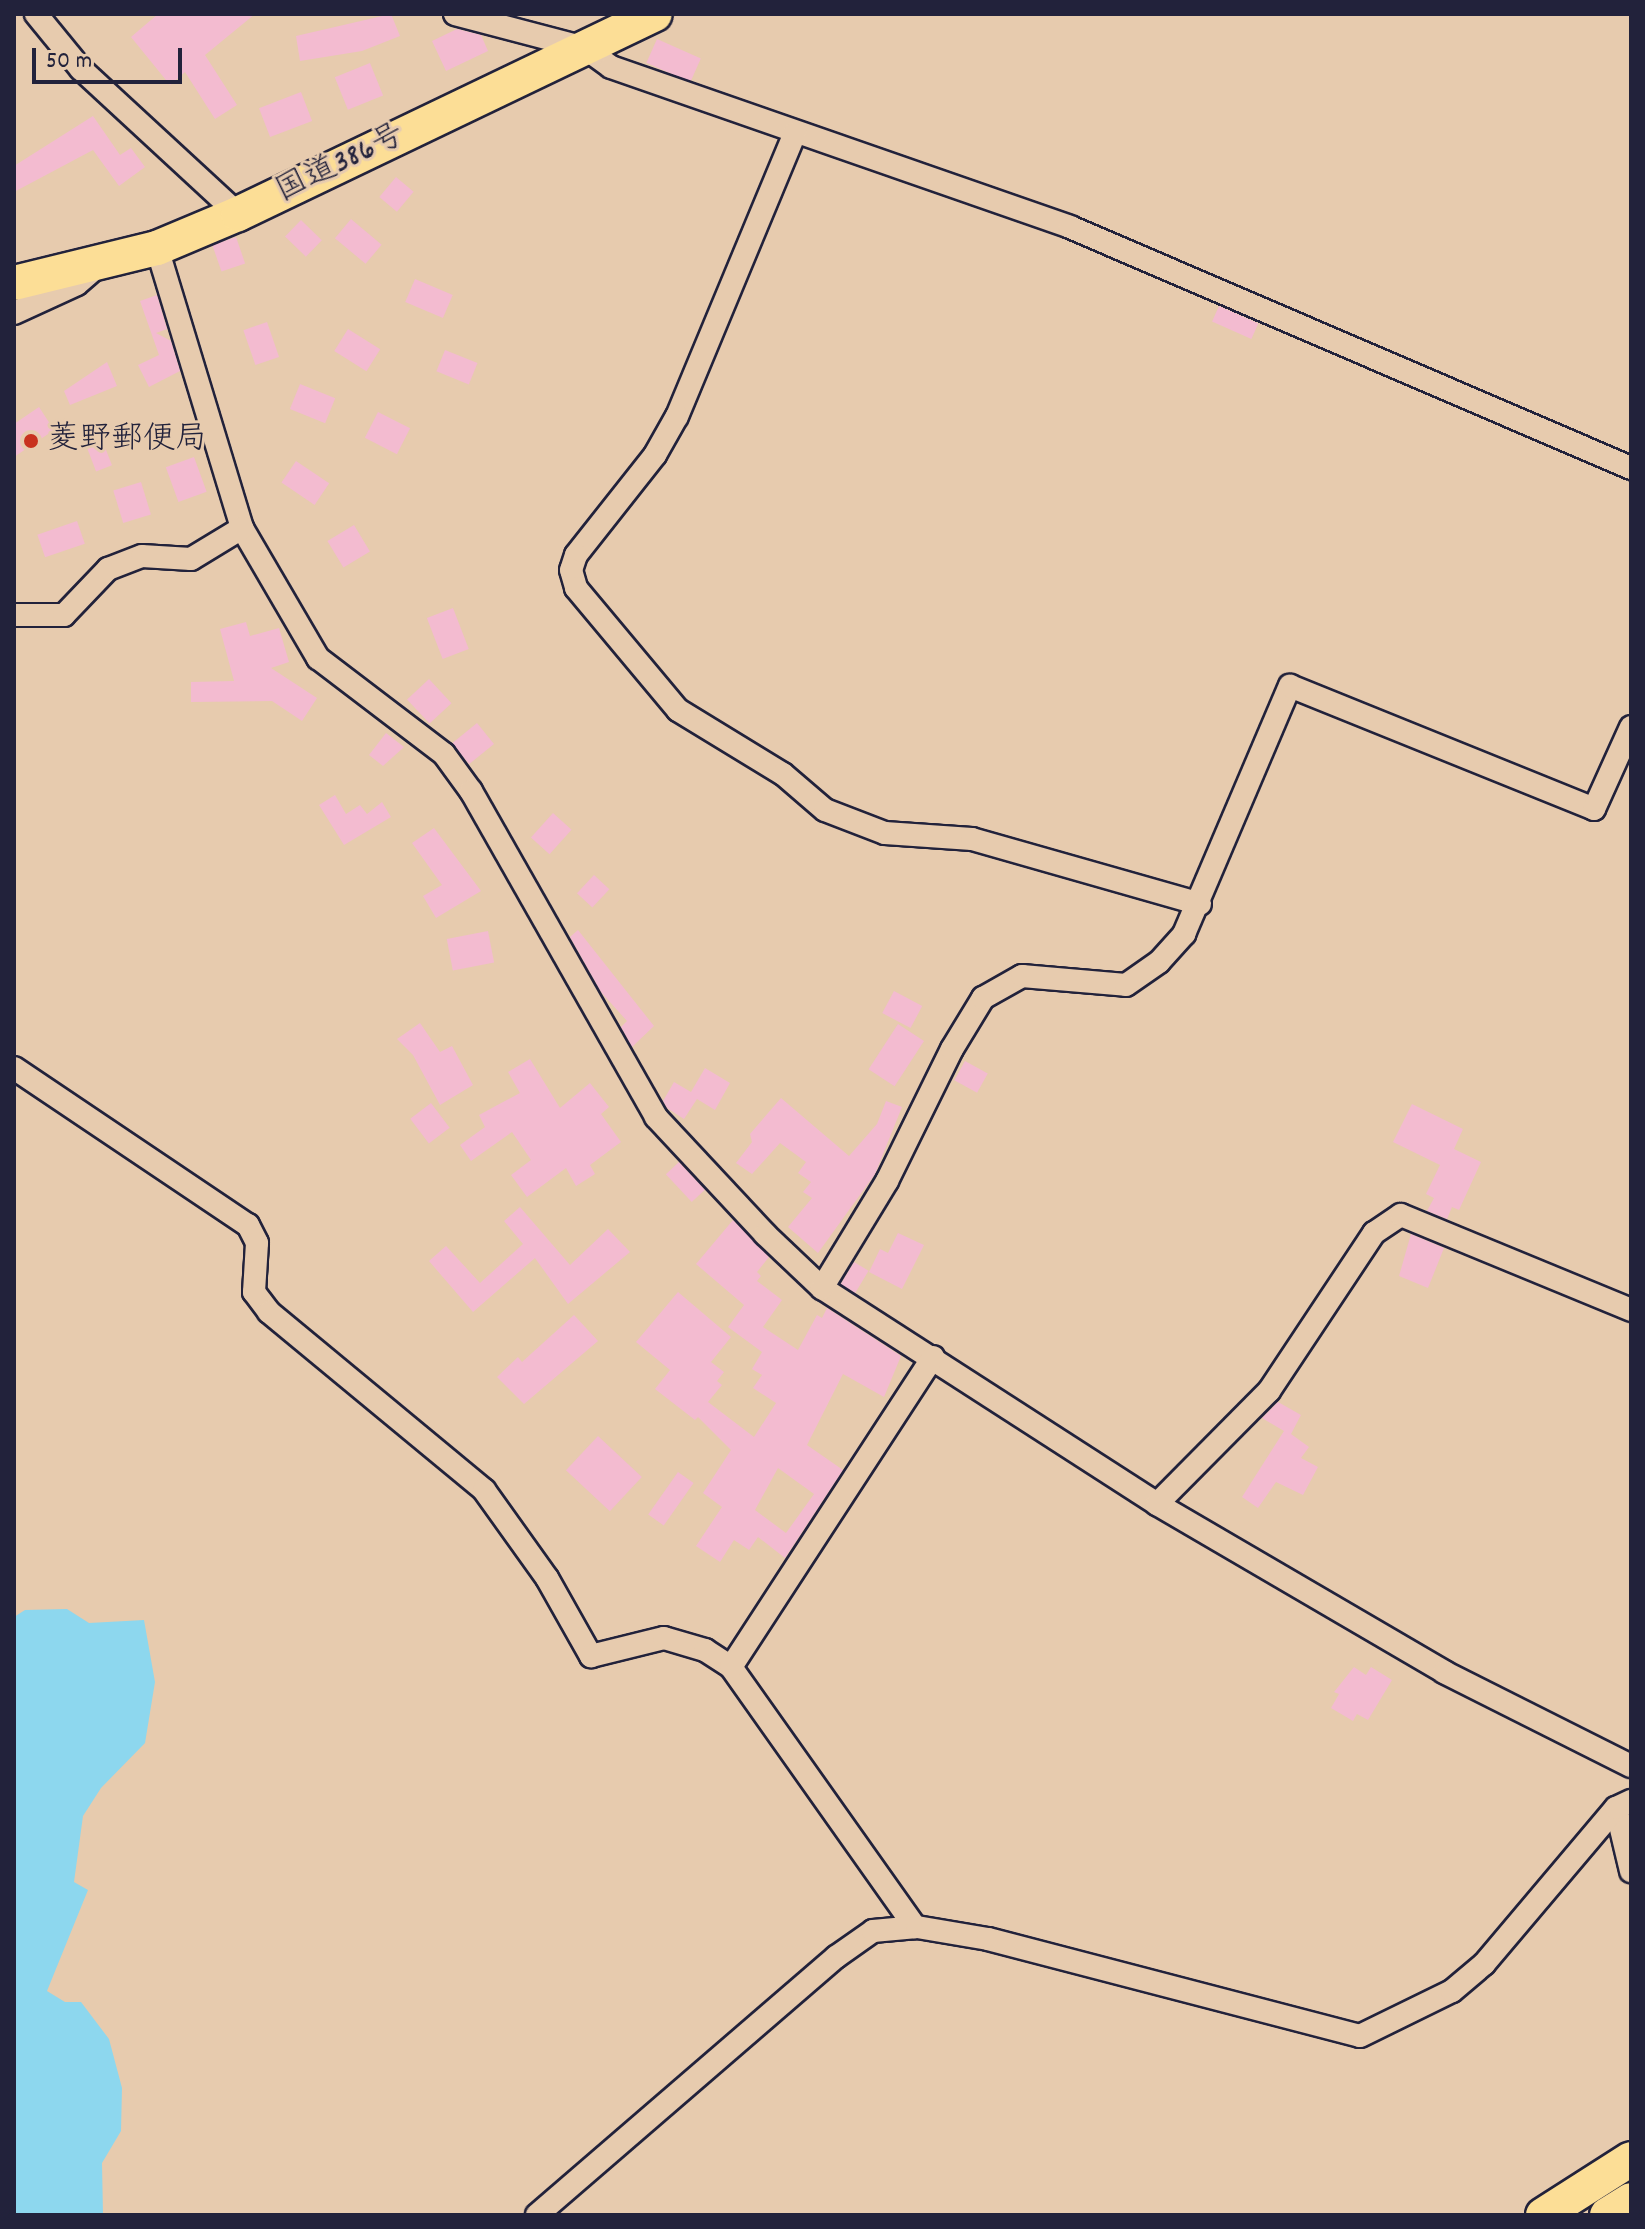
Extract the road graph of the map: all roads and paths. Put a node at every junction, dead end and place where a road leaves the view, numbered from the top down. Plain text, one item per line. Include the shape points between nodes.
1 (36, 14) edge
2 (455, 14) edge
3 (655, 14) edge
4 (585, 48) junction
5 (795, 133) junction
6 (238, 214) junction
7 (157, 248) junction
8 (100, 264) junction
9 (14, 283) edge
10 (14, 313) edge
11 (1631, 468) edge
12 (242, 528) junction
13 (14, 615) edge
14 (1631, 727) edge
15 (1200, 904) junction
16 (14, 1068) edge
17 (822, 1288) junction
18 (1631, 1310) edge
19 (933, 1357) junction
20 (1157, 1504) junction
21 (731, 1667) junction
22 (1631, 1766) edge
23 (1624, 1805) edge
24 (1631, 1871) edge
25 (915, 1927) junction
26 (1631, 2159) edge
27 (1631, 2200) edge
28 (537, 2215) edge
29 (1543, 2215) edge
30 (1607, 2215) edge

1 - 6 street via 81,69
2 - 4 street
3 - 4 highway, 国道386号
4 - 5 street via 611,67
4 - 6 highway, 国道386号
5 - 11 street via 1070,227
5 - 15 street via 677,416 655,455 576,555 571,570 576,588 678,710 783,774 825,810 885,833 972,839
6 - 7 highway, 国道386号
7 - 8 highway, 国道386号
7 - 12 street
8 - 9 highway, 国道386号
8 - 10 street via 77,284
12 - 13 street via 191,559 142,556 108,569 64,615
12 - 17 street via 318,658 419,730 471,791 656,1117
14 - 15 street via 1594,809 1290,686
15 - 17 street via 1184,934 1159,962 1126,985 1022,976 983,998 887,1181
16 - 21 street via 248,1225 257,1243 254,1292 269,1312 484,1490 547,1578 591,1656 664,1638 705,1650
17 - 19 street
18 - 20 street via 1401,1215 1374,1233 1269,1391
19 - 20 street
19 - 21 street
20 - 22 street via 1444,1672
21 - 25 street
23 - 24 street
23 - 25 street via 1484,1964 1452,1991 1360,2036 1259,2013 1096,1965
25 - 28 street via 873,1931 836,1957
26 - 29 highway
27 - 30 highway

